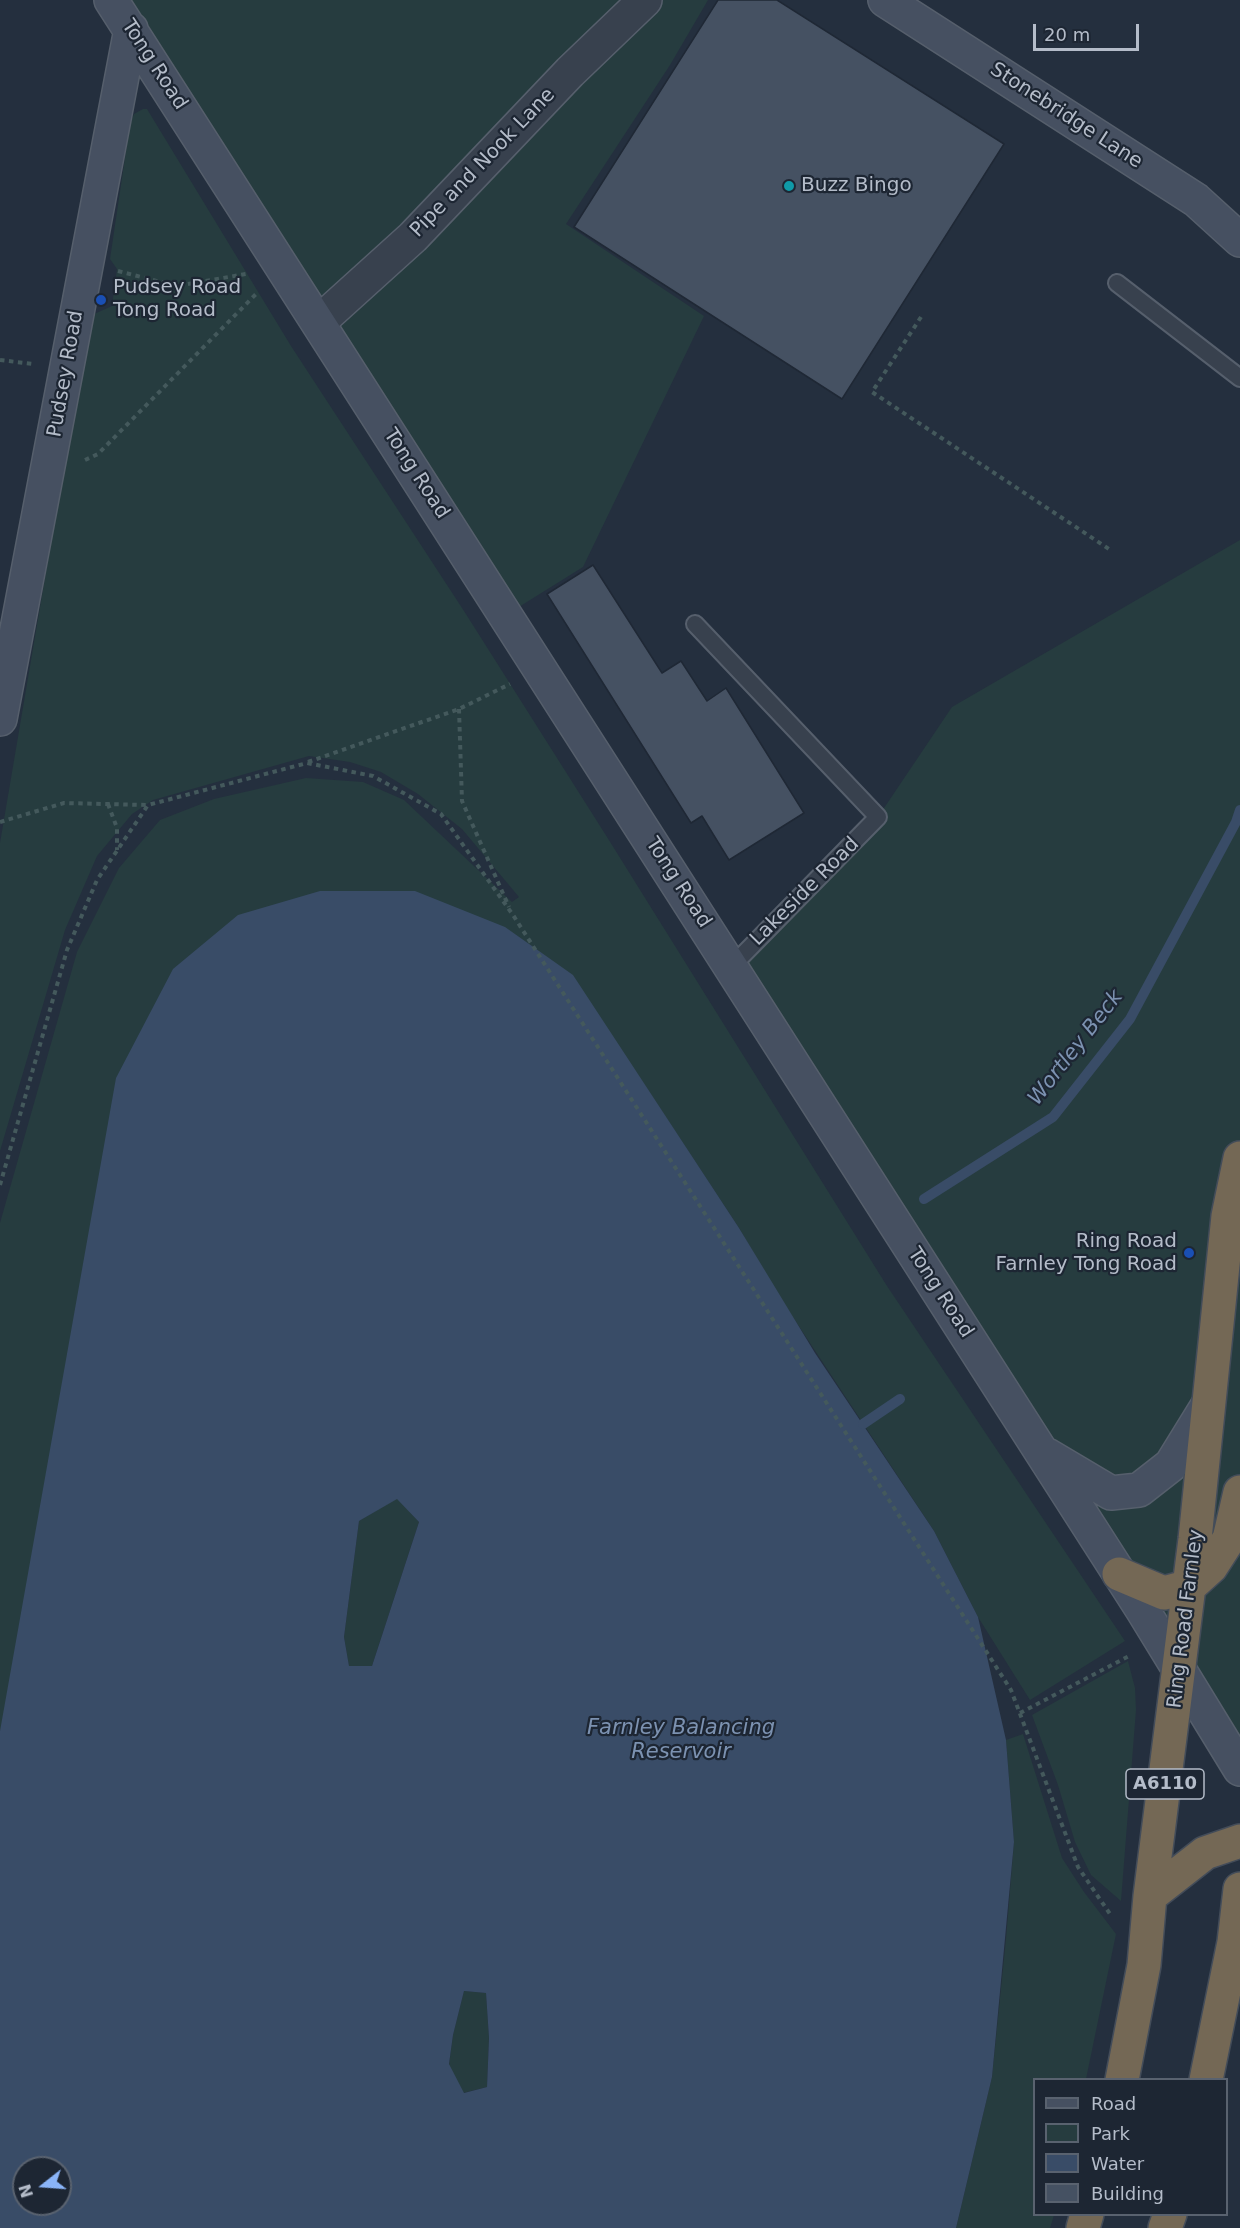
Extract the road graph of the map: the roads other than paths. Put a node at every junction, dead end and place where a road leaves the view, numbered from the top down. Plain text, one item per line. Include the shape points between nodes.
1 (111, 0) edge
2 (645, 0) edge
3 (885, 0) edge
4 (131, 29) junction
5 (1240, 240) edge
6 (1117, 283) dead end
7 (319, 322) junction
8 (1240, 378) edge
9 (695, 624) dead end
10 (0, 718) edge
11 (731, 966) junction
12 (1240, 1158) edge
13 (1208, 1405) junction
14 (1041, 1451) junction
15 (1240, 1492) edge
16 (1119, 1574) junction
17 (1190, 1586) junction
18 (1180, 1671) junction
19 (1240, 1769) edge
20 (1240, 1841) edge
21 (1240, 1889) edge
22 (1150, 1896) junction
23 (1237, 1940) edge
24 (1122, 2078) edge
25 (1206, 2078) edge

1 - 4 street, Tong Road
2 - 7 street, Pipe and Nook Lane via 570,72 413,237
3 - 5 street, Stonebridge Lane via 1196,200
4 - 7 street, Tong Road
4 - 10 street, Pudsey Road
6 - 8 lane
7 - 11 street, Tong Road
9 - 11 lane, Lakeside Road via 878,817
11 - 14 street, Tong Road
12 - 13 highway, Ring Road Farnley / A6110 via 1228,1216
13 - 14 street via 1170,1465 1139,1490 1111,1493
13 - 17 highway, Ring Road Farnley / A6110
14 - 16 street, Tong Road
15 - 17 highway via 1229,1539 1211,1567
16 - 17 highway via 1164,1593
16 - 18 street, Tong Road
17 - 18 highway, Ring Road Farnley / A6110
18 - 19 street, Tong Road
18 - 22 highway, Ring Road Farnley / A6110
20 - 22 highway via 1205,1853
21 - 23 highway
22 - 24 highway, Ring Road Farnley / A6110 via 1144,1965
23 - 25 highway

